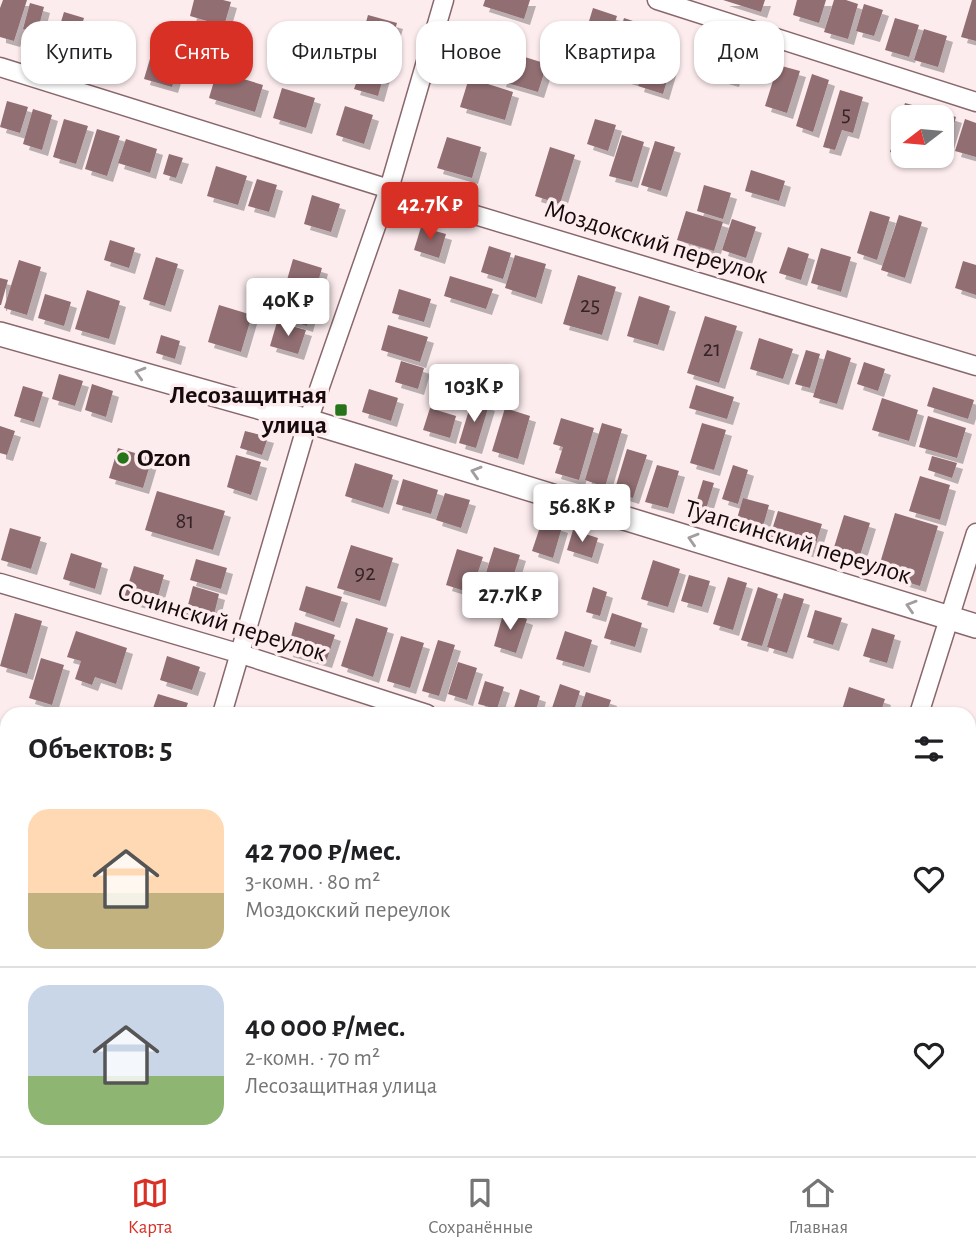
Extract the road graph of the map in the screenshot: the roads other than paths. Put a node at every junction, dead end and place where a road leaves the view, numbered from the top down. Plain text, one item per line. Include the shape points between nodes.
1 (444, 0) edge
2 (657, 0) edge
3 (0, 67) edge
4 (976, 102) edge
5 (389, 189) junction
6 (0, 334) edge
7 (976, 366) edge
8 (308, 421) junction
9 (976, 533) edge
10 (0, 583) edge
11 (948, 617) junction
12 (976, 626) edge
13 (241, 654) junction
14 (224, 707) edge
15 (405, 707) edge
16 (921, 707) edge

1 - 5 street
2 - 4 street
3 - 5 street, Моздокский переулок
5 - 7 street, Моздокский переулок
5 - 8 street
8 -> 6 street, Туапсинский переулок
11 -> 8 street, Туапсинский переулок
8 - 13 street
9 - 11 street
10 - 13 street, Сочинский переулок
11 - 12 street, Туапсинский переулок
11 - 16 street
13 - 14 street
13 - 15 street, Сочинский переулок

